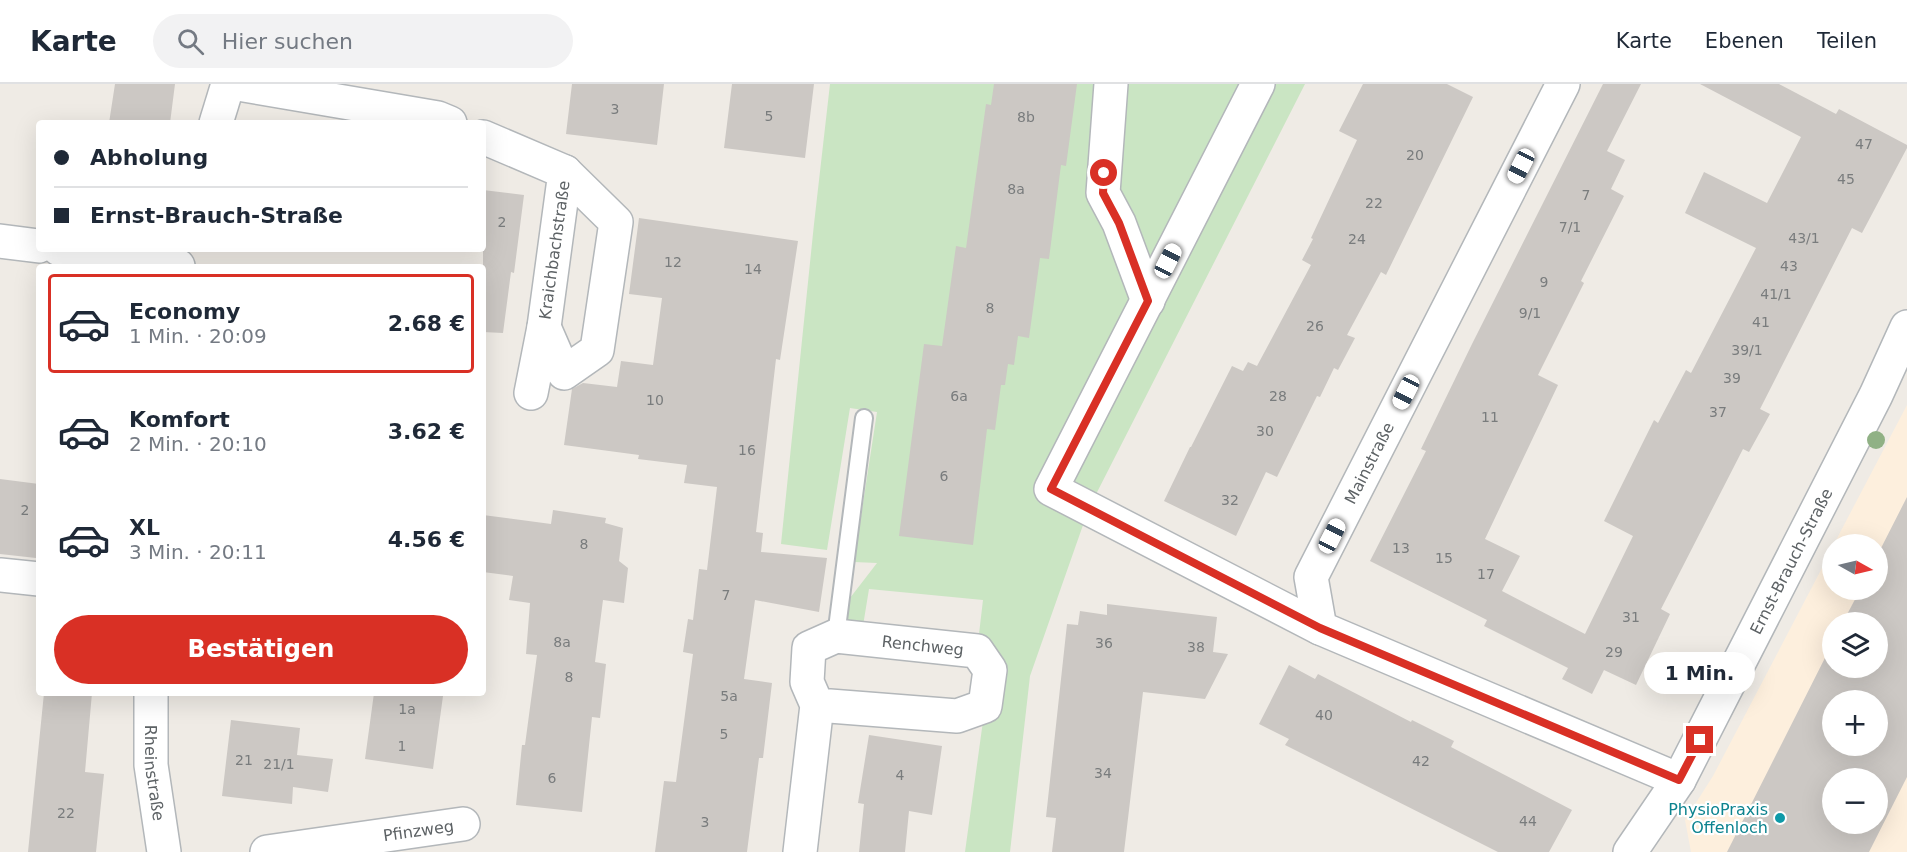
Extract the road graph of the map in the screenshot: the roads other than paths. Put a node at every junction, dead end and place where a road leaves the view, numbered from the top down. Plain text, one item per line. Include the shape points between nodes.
1 (228, 84) edge
2 (238, 84) edge
3 (1111, 84) edge
4 (1258, 84) edge
5 (1563, 84) edge
6 (217, 120) edge
7 (443, 120) edge
8 (486, 138) edge
9 (565, 172) junction
10 (0, 241) edge
11 (36, 246) edge
12 (91, 252) edge
13 (178, 260) edge
14 (1148, 301) junction
15 (544, 327) junction
16 (1907, 327) edge
17 (531, 393) dead end
18 (864, 418) dead end
19 (0, 575) edge
20 (36, 579) edge
21 (1320, 628) junction
22 (836, 636) junction
23 (151, 696) edge
24 (817, 705) junction
25 (1679, 780) junction
26 (463, 824) dead end
27 (164, 852) edge
28 (267, 852) edge
29 (800, 852) edge
30 (1630, 852) edge

1 - 6 street
2 - 7 street
3 - 14 street via 1103,193 1119,223
4 - 14 street
5 - 21 street, Mainstraße via 1311,577
8 - 9 street, Kraichbachstraße
9 - 15 street, Kraichbachstraße
9 - 15 street, Kraichbachstraße via 616,222 597,350 564,373
10 - 11 street
12 - 13 street
14 - 21 street via 1051,489
15 - 17 street, Kraichbachstraße
16 - 25 street, Ernst-Brauch-Straße
18 - 22 lane
19 - 20 street
21 - 25 street
22 - 24 street via 809,648 807,682
22 - 24 street, Renchweg via 977,651 990,670 985,706 957,716
23 - 27 street, Rheinstraße via 151,765
24 - 29 street
25 - 30 street, Ernst-Brauch-Straße
26 - 28 street, Pfinzweg

